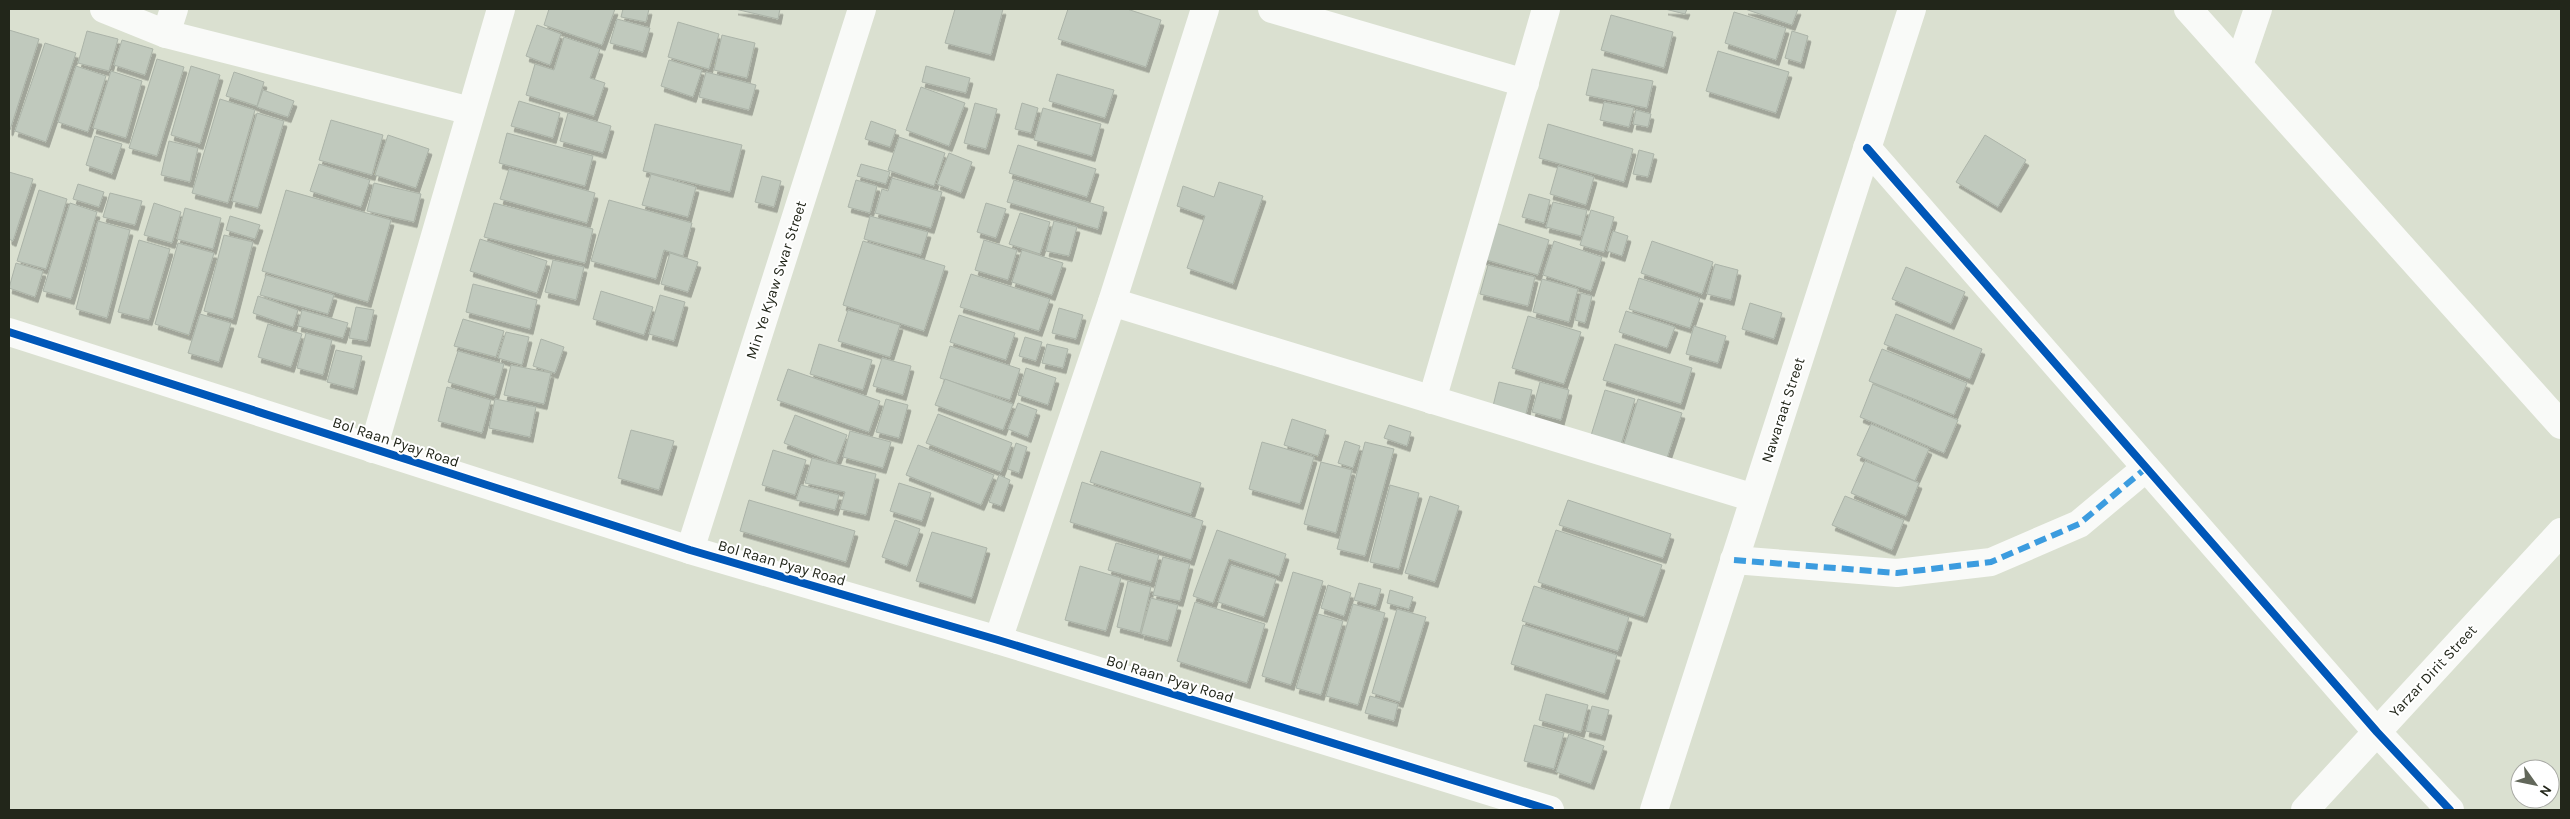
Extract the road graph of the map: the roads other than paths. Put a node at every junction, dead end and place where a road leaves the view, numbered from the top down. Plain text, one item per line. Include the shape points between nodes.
1 (104, 9) edge
2 (501, 9) edge
3 (862, 9) edge
4 (1205, 9) edge
5 (1272, 9) edge
6 (1546, 9) edge
7 (1912, 9) edge
8 (2188, 9) edge
9 (2258, 9) edge
10 (170, 21) edge
11 (2239, 64) junction
12 (1525, 83) junction
13 (471, 111) junction
14 (1867, 148) junction
15 (1112, 302) junction
16 (9, 332) edge
17 (1432, 400) junction
18 (2561, 425) edge
19 (373, 449) junction
20 (2146, 468) junction
21 (1754, 498) junction
22 (2561, 532) edge
23 (690, 550) junction
24 (1734, 560) junction
25 (998, 640) junction
26 (2377, 732) junction
27 (1550, 810) edge
28 (1654, 810) edge
29 (2305, 810) edge
30 (2450, 810) edge

1 - 10 street
2 - 13 street
3 - 23 street, Min Ye Kyaw Swar Street
4 - 15 street
5 - 12 street
6 - 12 street
7 - 14 street, Nawaraat Street
8 - 11 street
9 - 11 street
10 - 13 street
11 - 18 street
12 - 17 street
13 - 19 street
14 - 20 street
14 - 21 street, Nawaraat Street
15 - 17 street
15 - 25 street
16 - 19 street, Bol Raan Pyay Road
17 - 21 street
19 - 23 street, Bol Raan Pyay Road
20 - 24 street via 2079,524 1990,562 1897,573
20 - 26 street
21 - 24 street, Nawaraat Street
22 - 26 street, Yarzar Dirit Street
23 - 25 street, Bol Raan Pyay Road
24 - 28 street, Nawaraat Street
25 - 27 street, Bol Raan Pyay Road
26 - 29 street, Yarzar Dirit Street
26 - 30 street

